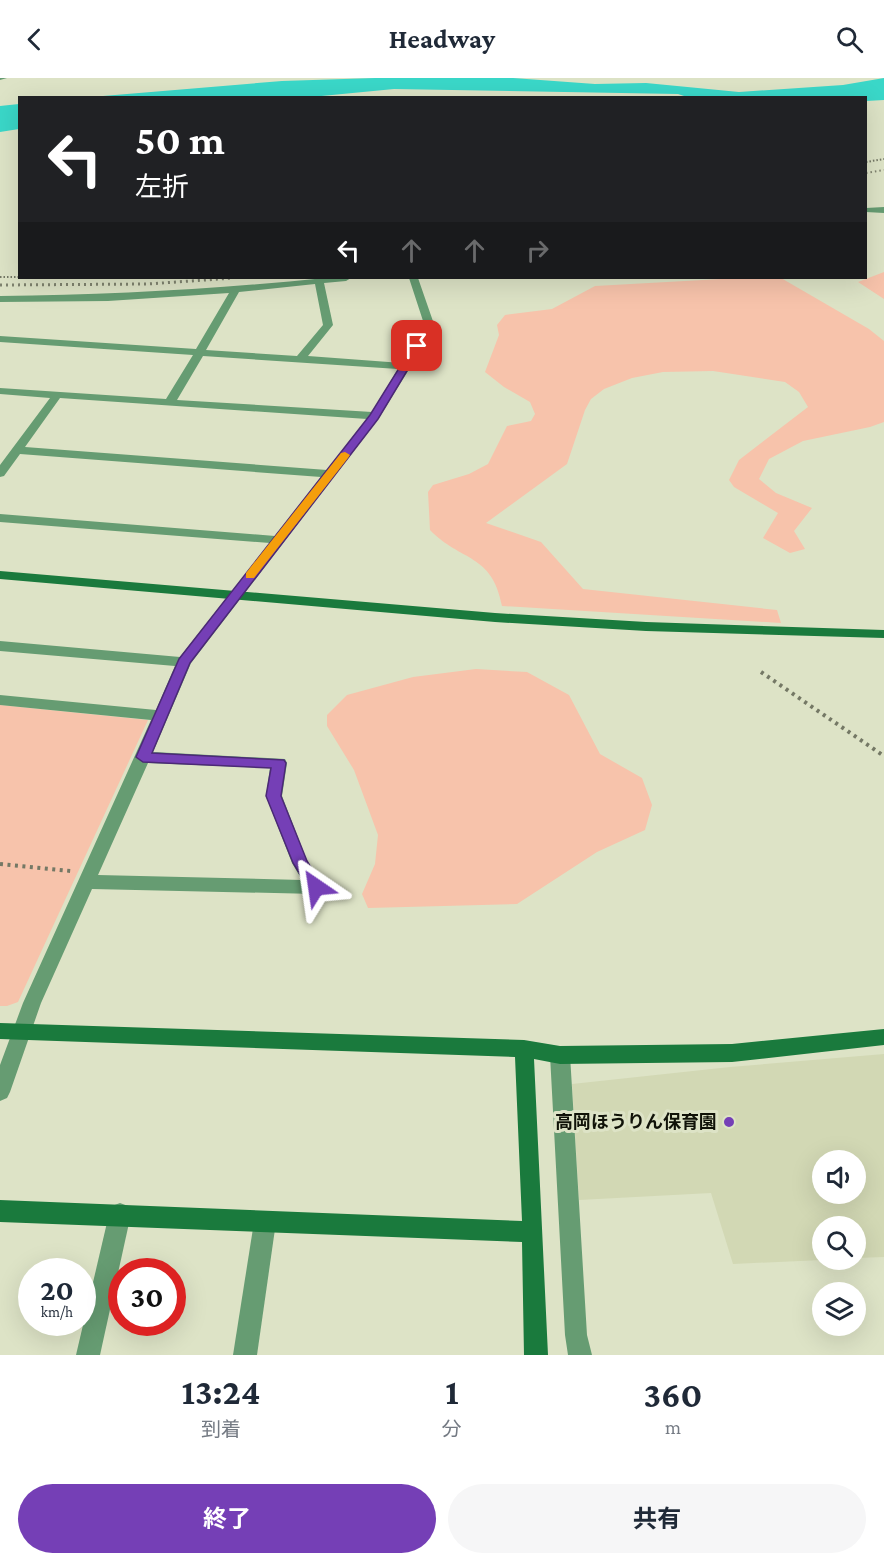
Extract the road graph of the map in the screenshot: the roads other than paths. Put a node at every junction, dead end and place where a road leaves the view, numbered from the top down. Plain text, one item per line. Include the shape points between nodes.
1 (867, 210) edge
2 (884, 210) edge
3 (337, 279) edge
4 (413, 279) edge
5 (319, 281) junction
6 (236, 291) junction
7 (0, 299) edge
8 (0, 339) edge
9 (200, 352) junction
10 (301, 358) junction
11 (405, 366) junction
12 (0, 391) edge
13 (57, 395) junction
14 (170, 402) junction
15 (375, 416) junction
16 (16, 450) junction
17 (0, 473) edge
18 (330, 474) junction
19 (0, 518) edge
20 (278, 540) junction
21 (0, 575) edge
22 (235, 596) junction
23 (884, 634) edge
24 (0, 646) edge
25 (184, 662) junction
26 (0, 700) edge
27 (160, 716) junction
28 (143, 757) junction
29 (86, 882) junction
30 (0, 1031) edge
31 (20, 1033) junction
32 (884, 1037) edge
33 (524, 1049) junction
34 (560, 1055) junction
35 (0, 1092) edge
36 (0, 1211) edge
37 (120, 1214) junction
38 (265, 1222) junction
39 (533, 1232) junction
40 (88, 1355) edge
41 (245, 1355) edge
42 (536, 1355) edge
43 (580, 1355) edge

1 - 2 street
3 - 5 street
4 - 11 street via 430,327
5 - 6 street
5 - 10 street via 328,326
6 - 7 street
6 - 9 street
8 - 9 street
9 - 10 street
9 - 14 street
10 - 11 street
11 - 15 street
12 - 13 street
13 - 14 street
13 - 16 street
14 - 15 street
15 - 18 street
16 - 17 street
16 - 18 street
18 - 20 street
19 - 20 street
20 - 22 street
21 - 22 street
22 - 23 street via 566,622
22 - 25 street
24 - 25 street
25 - 27 street
26 - 27 street
27 - 28 street
28 - 29 street
28 - 29 street via 279,763 274,796 300,863 316,887
29 - 31 street
30 - 31 street
31 - 33 street
31 - 35 street
32 - 34 street via 732,1053
33 - 34 street
33 - 39 street
34 - 43 street
36 - 37 street
37 - 38 street
37 - 40 street
38 - 39 street
38 - 41 street
39 - 42 street

